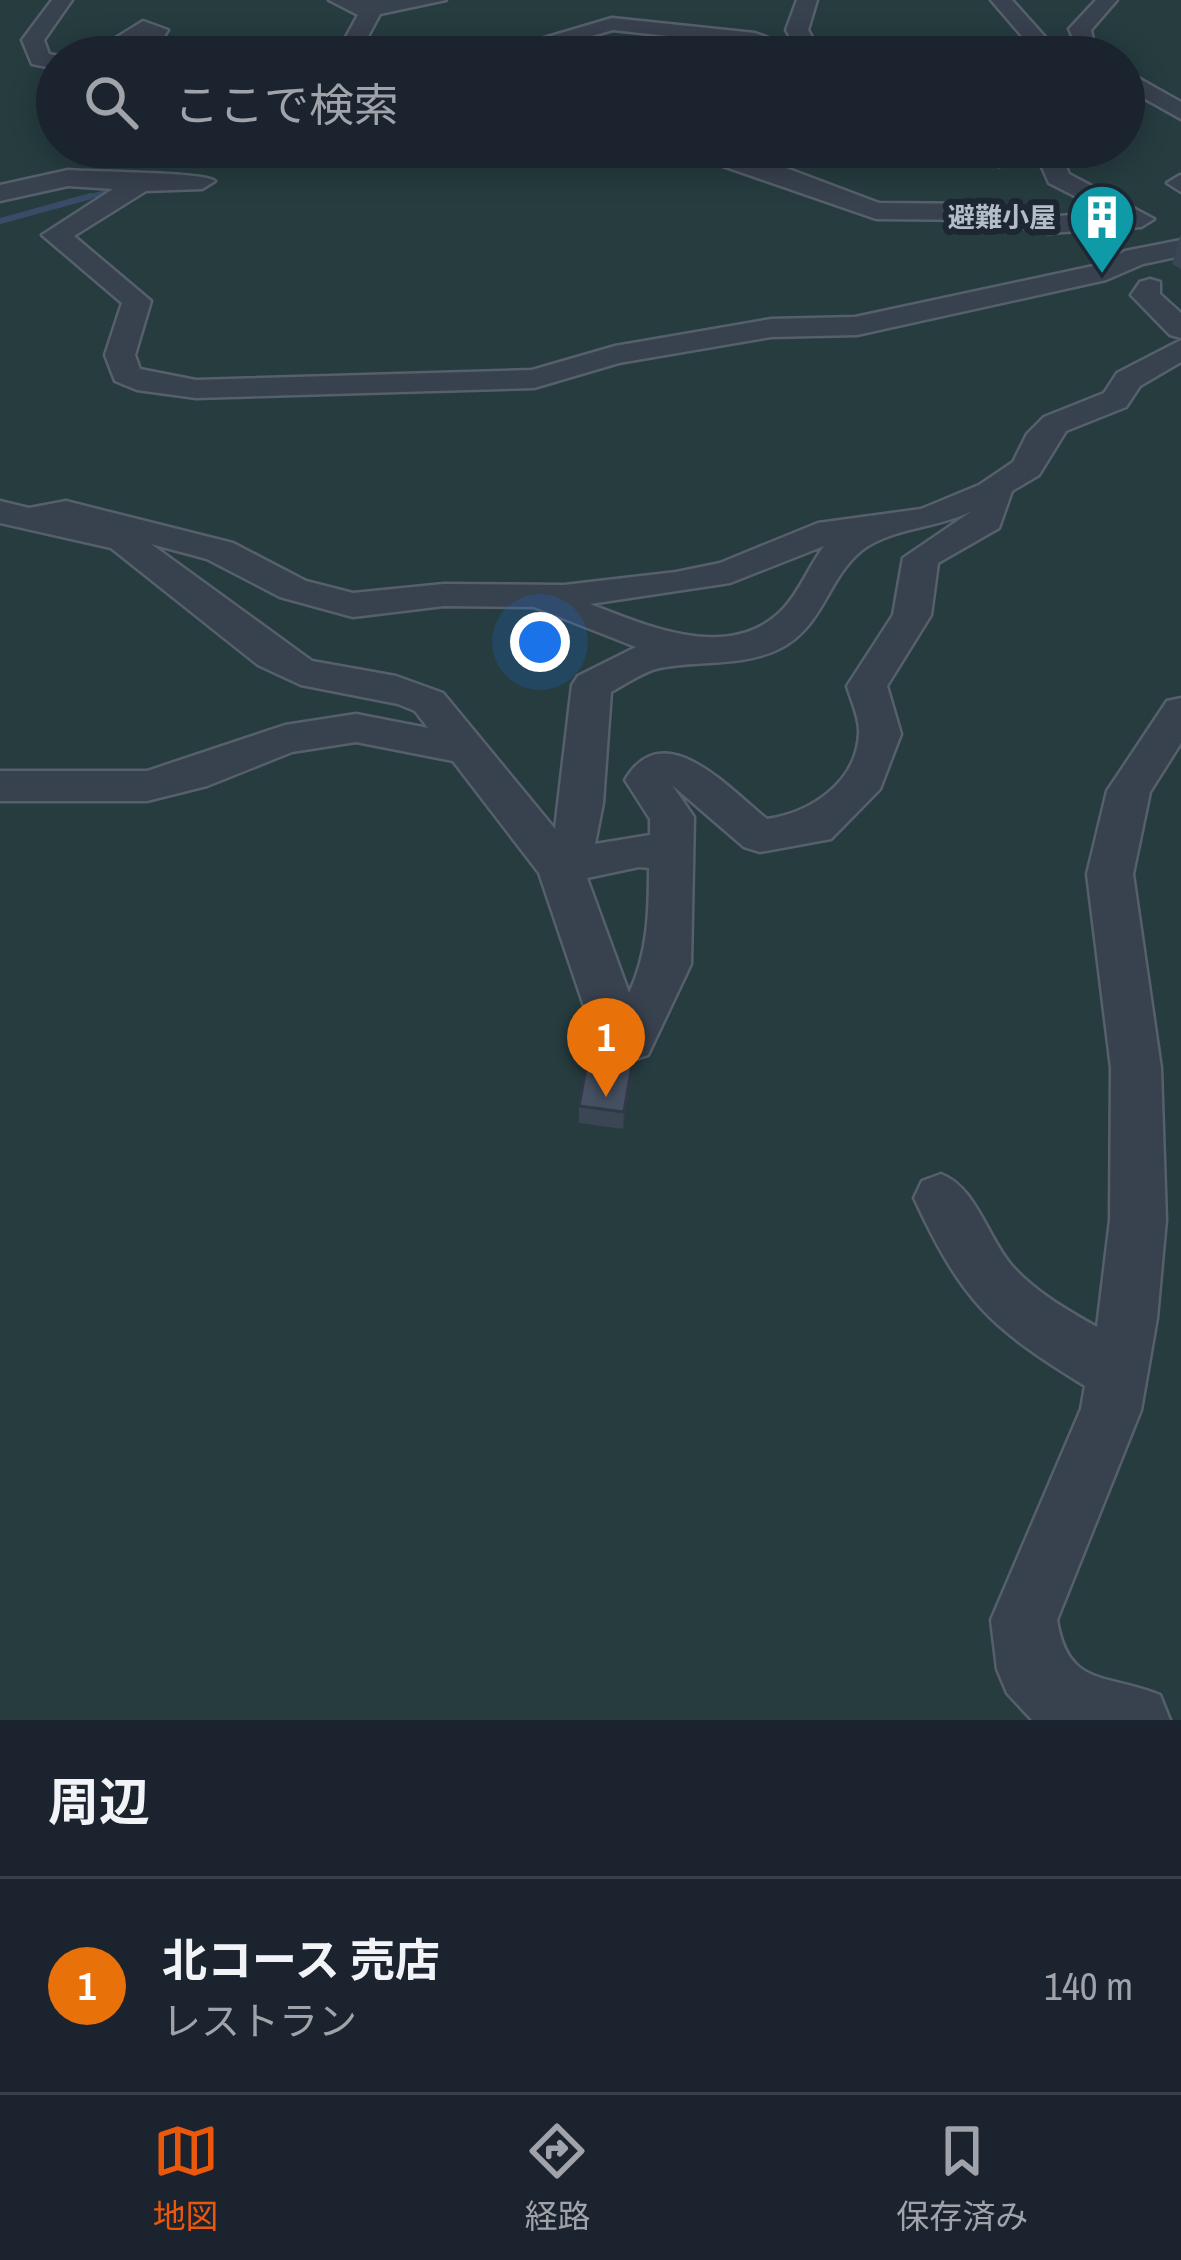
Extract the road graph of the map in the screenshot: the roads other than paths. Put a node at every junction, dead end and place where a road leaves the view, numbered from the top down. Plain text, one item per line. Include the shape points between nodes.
1 (62, 0) edge
2 (339, 0) edge
3 (436, 0) edge
4 (807, 0) edge
5 (1001, 0) edge
6 (1107, 0) edge
7 (377, 4) edge
8 (797, 30) junction
9 (128, 36) edge
10 (153, 36) edge
11 (355, 36) edge
12 (567, 36) edge
13 (728, 36) edge
14 (769, 36) edge
15 (800, 36) edge
16 (1033, 36) edge
17 (1082, 36) edge
18 (36, 48) edge
19 (1145, 94) edge
20 (1181, 112) edge
21 (1145, 114) edge
22 (1160, 128) dead end
23 (763, 168) edge
24 (1054, 168) edge
25 (202, 181) dead end
26 (140, 184) junction
27 (6, 203) edge
28 (1158, 221) edge
29 (1181, 248) edge
30 (1135, 257) junction
31 (1150, 287) dead end
32 (1180, 346) edge
33 (996, 486) junction
34 (18, 514) edge
35 (881, 524) junction
36 (527, 595) junction
37 (720, 651) junction
38 (1181, 711) edge
39 (472, 751) junction
40 (0, 786) edge
41 (671, 852) junction
42 (560, 867) junction
43 (941, 1198) dead end
44 (1118, 1372) junction
45 (1135, 1720) edge

1 - 18 street via 33,40
2 - 7 street via 352,8
3 - 7 street
4 - 8 street
5 - 16 street
6 - 17 street
7 - 11 street
8 - 14 street
8 - 15 street
9 - 10 street via 140,28 157,30
12 - 13 street via 612,23
19 - 20 street
21 - 22 street
23 - 28 street via 876,212 987,212 1048,225
24 - 28 street via 1058,178
25 - 26 street
26 - 27 street via 68,178
26 - 30 street via 56,235 137,301 120,355 125,374 196,389 534,379 615,355 771,328 857,326 1106,272
28 - 30 street via 1094,236
29 - 30 street
31 - 32 street via 1145,296
32 - 33 street via 1128,380 1115,400 1055,424 1027,468
33 - 35 street via 929,519
33 - 41 street via 987,521 921,558 914,572 912,615 867,686 880,734 859,789 815,828 760,836 690,775 654,770 646,780 672,817
34 - 36 street via 66,512 220,551 293,589 353,605
34 - 39 street via 123,540 272,656 332,684 404,688 429,702
35 - 36 street via 831,531 730,572 676,583
35 - 37 street via 831,556 792,622 761,641
36 - 37 street via 676,645
37 - 42 street via 649,656 592,685 580,724 582,825
38 - 44 street via 1129,791 1110,874 1136,1112 1138,1220
39 - 40 street via 340,729 147,786
39 - 42 street
41 - 42 street
41 - 42 street via 667,964 630,1041 611,1012
43 - 44 street via 969,1259 1010,1306
44 - 45 street via 1112,1411 1024,1620 1031,1670 1064,1704

